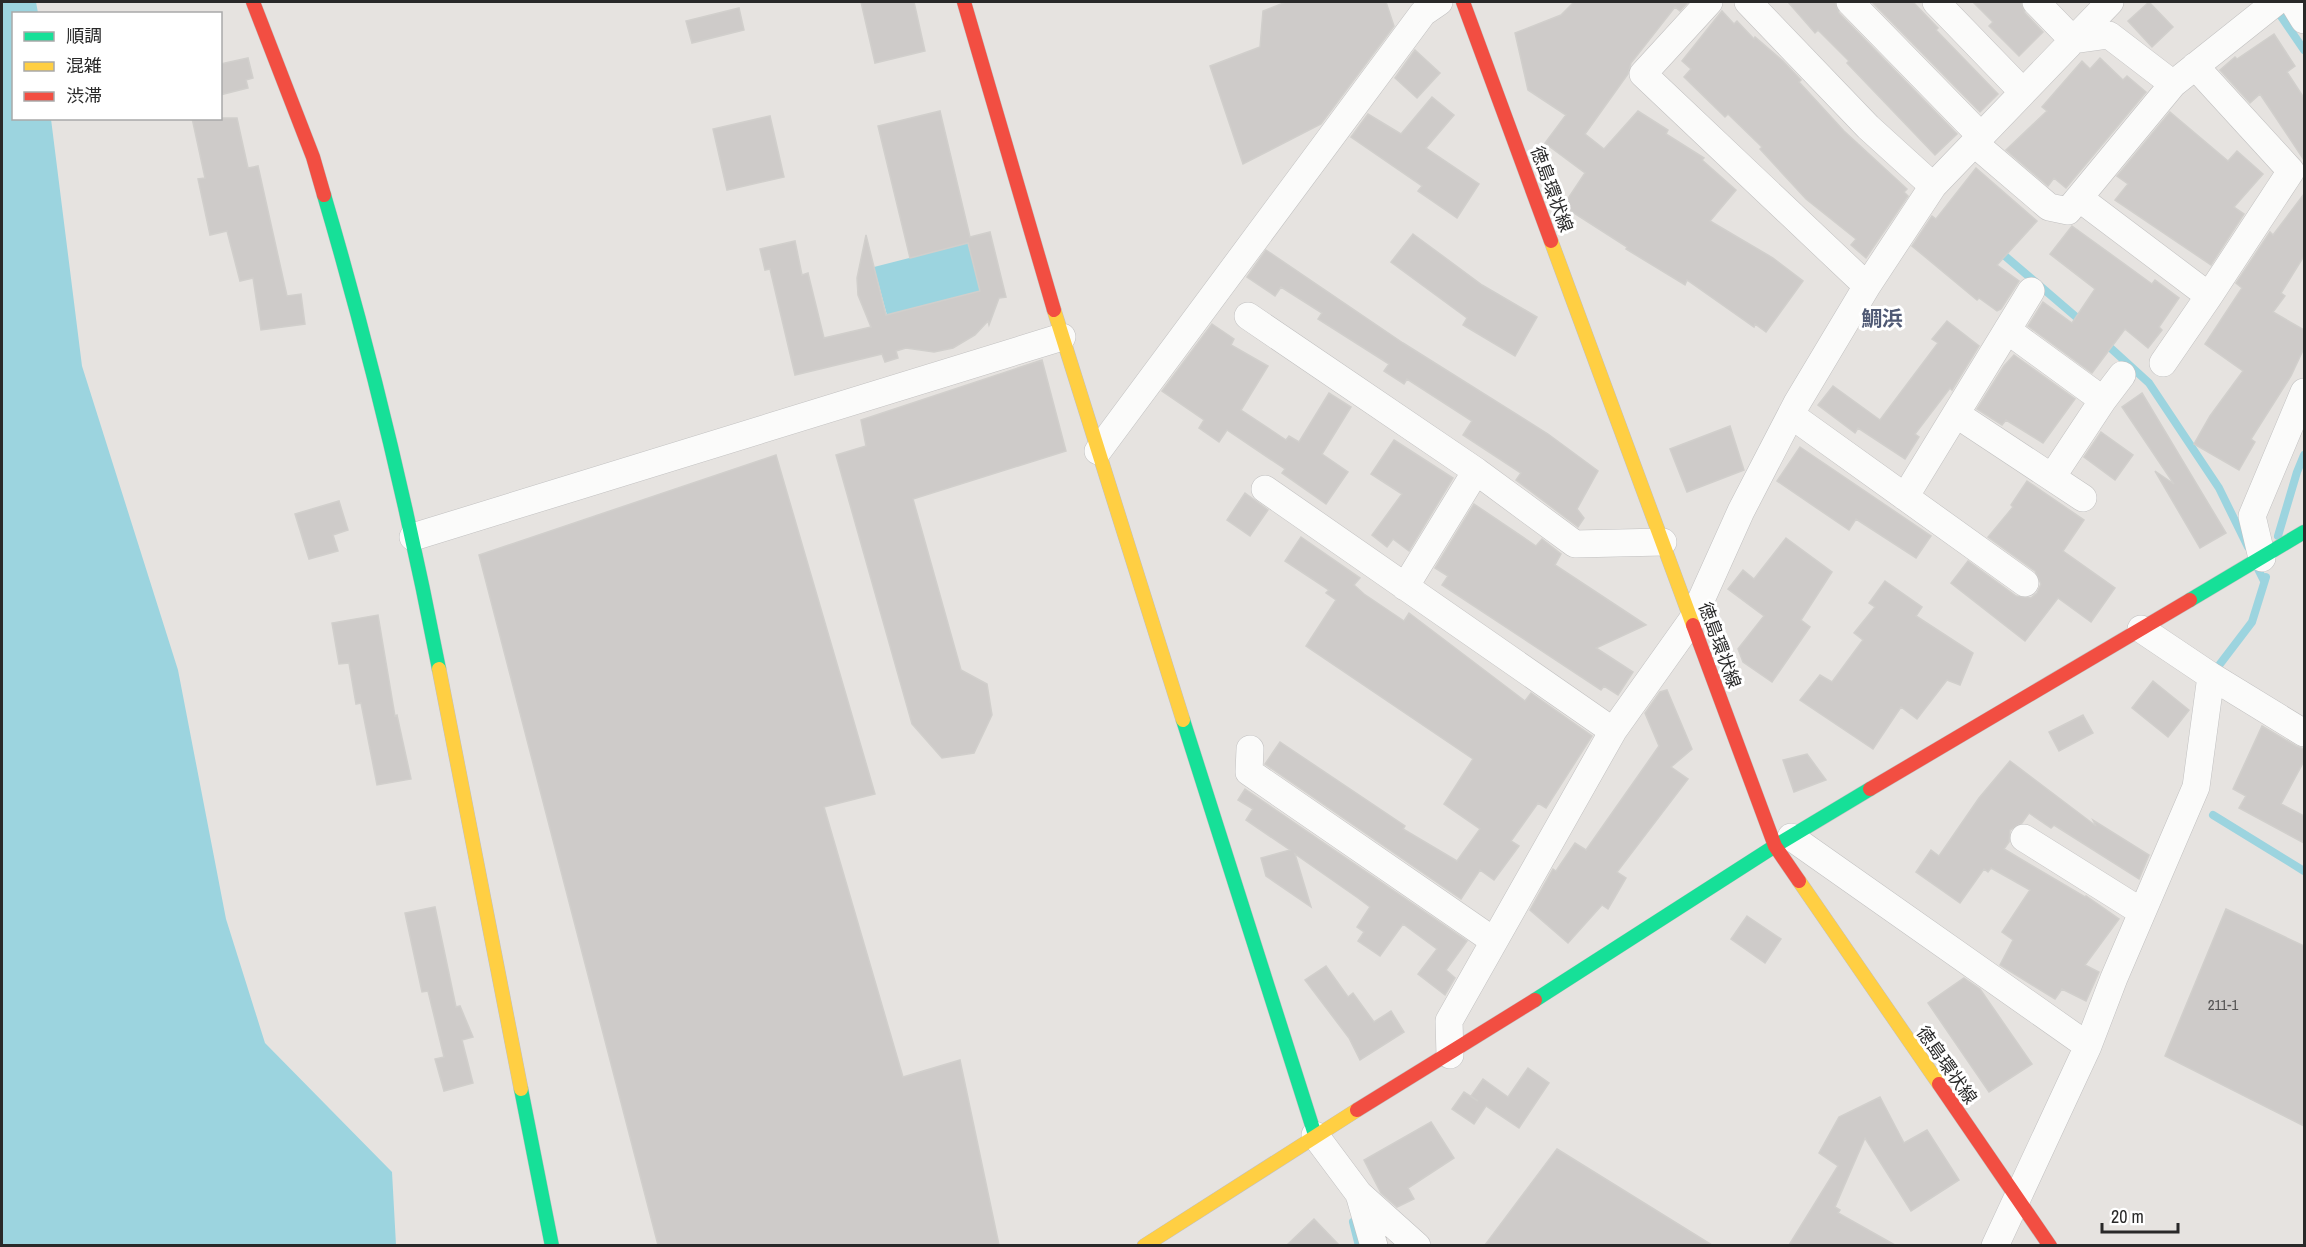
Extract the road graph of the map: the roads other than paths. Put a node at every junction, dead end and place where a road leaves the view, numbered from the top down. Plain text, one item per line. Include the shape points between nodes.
1 (253, 2) edge
2 (964, 2) edge
3 (1439, 2) edge
4 (1463, 2) edge
5 (1709, 2) edge
6 (1748, 2) edge
7 (1850, 2) edge
8 (1936, 2) edge
9 (2036, 2) edge
10 (2110, 2) edge
11 (2276, 2) edge
12 (2293, 2) edge
13 (2304, 20) edge
14 (2073, 40) junction
15 (2195, 66) junction
16 (2173, 84) junction
17 (2023, 92) junction
18 (1978, 140) junction
19 (1933, 186) junction
20 (2079, 198) junction
21 (1867, 286) junction
22 (2031, 291) dead end
23 (2209, 296) junction
24 (1248, 315) dead end
25 (2007, 330) junction
26 (1062, 337) junction
27 (2163, 363) dead end
28 (2122, 375) dead end
29 (2304, 392) edge
30 (2103, 400) junction
31 (1956, 414) junction
32 (1791, 416) junction
33 (1098, 451) junction
34 (1476, 471) junction
35 (2052, 477) junction
36 (1265, 489) dead end
37 (1905, 497) junction
38 (2083, 498) dead end
39 (2304, 532) edge
40 (413, 537) junction
41 (1663, 542) junction
42 (2273, 551) junction
43 (2025, 583) dead end
44 (1405, 587) junction
45 (1692, 620) junction
46 (2141, 629) junction
47 (2211, 676) junction
48 (1613, 731) junction
49 (2304, 734) edge
50 (1250, 749) dead end
51 (2025, 838) dead end
52 (1783, 841) junction
53 (2142, 912) junction
54 (1494, 941) junction
55 (2088, 1046) junction
56 (1450, 1055) junction
57 (1315, 1135) junction
58 (1359, 1194) junction
59 (2017, 1198) junction
60 (1153, 1243) edge
61 (552, 1245) edge
62 (1374, 1245) edge
63 (1417, 1245) edge
64 (1995, 1245) edge
65 (2050, 1245) edge

1 - 40 street via 313,158 343,257
2 - 26 street
3 - 33 street via 1423,13
4 - 41 street, 徳島環状線
5 - 21 street via 1643,74
6 - 19 street via 1868,127
7 - 18 street
8 - 17 street
9 - 14 street
10 - 14 street
11 - 15 street
12 - 13 street
14 - 16 street via 2109,35
14 - 17 street
15 - 16 street
15 - 23 street via 2291,171
16 - 20 street
17 - 18 street
18 - 19 street
18 - 20 street via 2049,207 2068,211
19 - 21 street
20 - 23 street
21 - 32 street
22 - 25 street
23 - 27 street
24 - 34 street
25 - 30 street
25 - 31 street
26 - 33 street
26 - 40 street
28 - 30 street
29 - 42 street via 2252,516
30 - 35 street
31 - 35 street
31 - 37 street
32 - 37 street
32 - 45 street via 1741,511
33 - 57 street
34 - 41 street via 1575,544
34 - 44 street
35 - 38 street
36 - 44 street
37 - 43 street
39 - 42 street
40 - 61 street
41 - 45 street, 徳島環状線
42 - 46 street
44 - 48 street
45 - 48 street
45 - 52 street, 徳島環状線
46 - 47 street
46 - 52 street
47 - 49 street
47 - 53 street via 2196,787
48 - 54 street
50 - 54 street via 1249,772
51 - 53 street
52 - 55 street
52 - 56 street
52 - 59 street, 徳島環状線
53 - 55 street
54 - 56 street via 1449,1021
55 - 59 street
56 - 57 street
57 - 58 street
57 - 60 street
58 - 62 street
58 - 63 street
59 - 64 street
59 - 65 street, 徳島環状線

